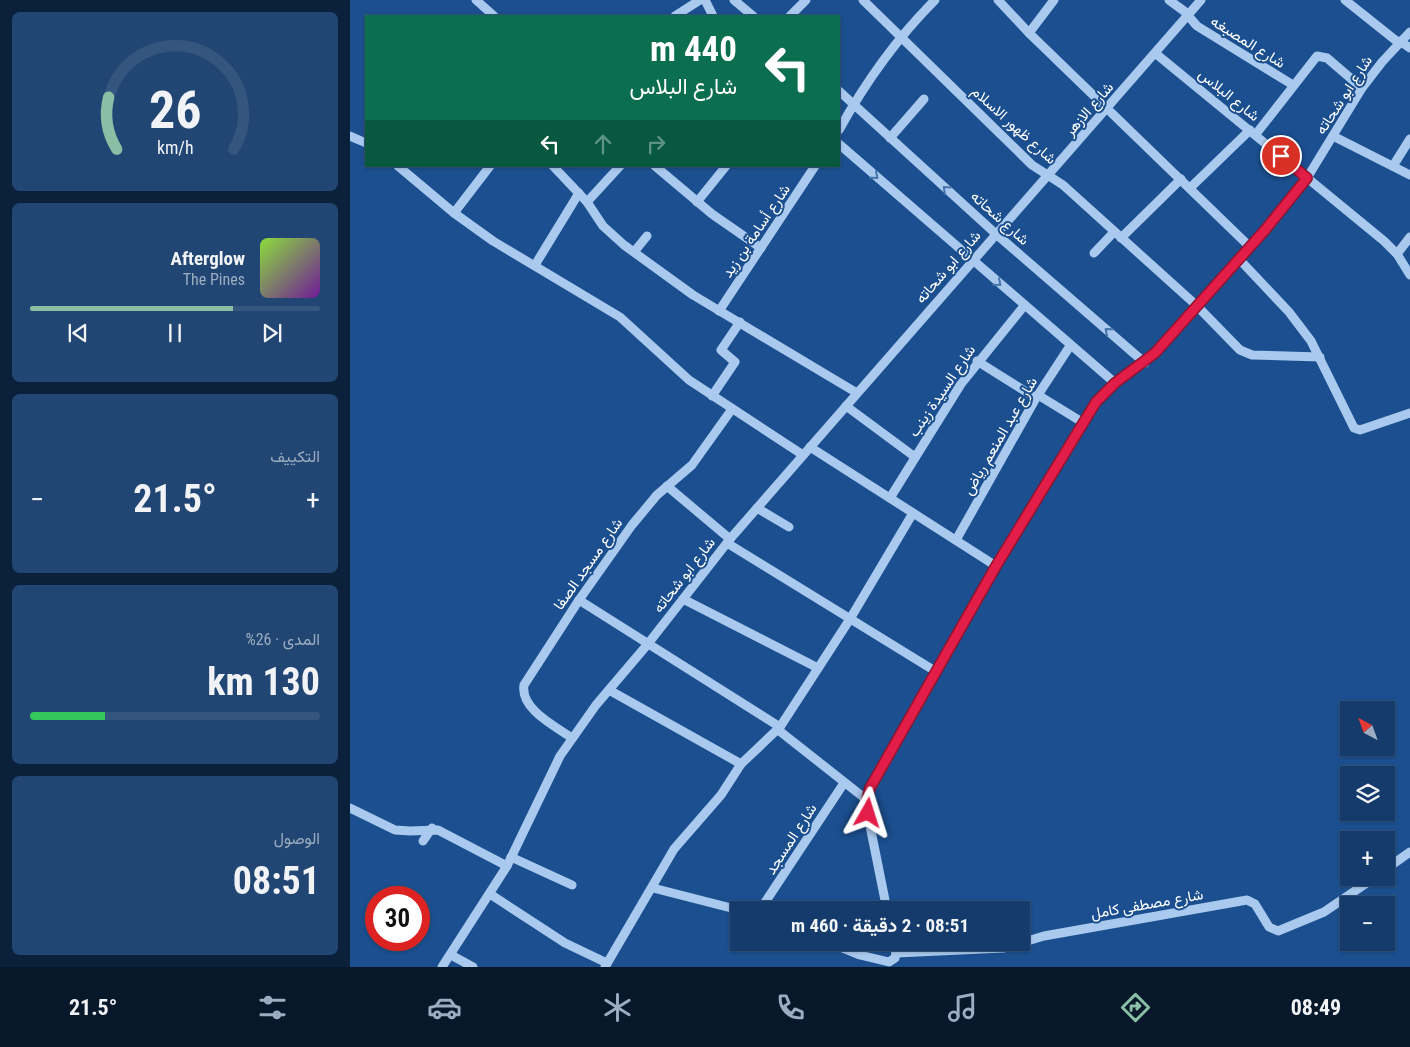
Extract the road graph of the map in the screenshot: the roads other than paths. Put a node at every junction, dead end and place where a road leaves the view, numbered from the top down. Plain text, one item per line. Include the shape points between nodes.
1 (476, 0) edge
2 (700, 0) edge
3 (705, 0) edge
4 (734, 0) edge
5 (806, 0) edge
6 (863, 0) edge
7 (935, 0) edge
8 (998, 0) edge
9 (1054, 0) edge
10 (1169, 0) edge
11 (1201, 0) edge
12 (1345, 0) edge
13 (493, 15) edge
14 (676, 15) edge
15 (712, 15) edge
16 (752, 15) edge
17 (791, 15) edge
18 (1188, 15) junction
19 (1410, 32) edge
20 (1029, 33) junction
21 (900, 37) junction
22 (1400, 42) junction
23 (1410, 48) edge
24 (1155, 53) junction
25 (1293, 85) junction
26 (1362, 88) junction
27 (840, 92) edge
28 (924, 99) dead end
29 (853, 104) junction
30 (1108, 108) junction
31 (840, 128) edge
32 (1253, 132) junction
33 (350, 136) edge
34 (1333, 136) junction
35 (890, 138) junction
36 (1410, 139) edge
37 (365, 142) edge
38 (840, 145) edge
39 (1393, 166) junction
40 (399, 167) edge
41 (489, 167) edge
42 (554, 167) edge
43 (619, 167) edge
44 (656, 167) edge
45 (725, 167) edge
46 (814, 167) edge
47 (1410, 175) edge
48 (1048, 176) junction
49 (1307, 178) junction
50 (1181, 179) junction
51 (1190, 188) junction
52 (579, 193) junction
53 (587, 202) junction
54 (697, 202) junction
55 (454, 213) junction
56 (996, 234) junction
57 (1117, 235) junction
58 (647, 236) dead end
59 (1410, 237) edge
60 (1250, 247) junction
61 (761, 248) junction
62 (634, 252) junction
63 (1094, 253) dead end
64 (1397, 254) junction
65 (1239, 259) junction
66 (972, 260) junction
67 (535, 265) junction
68 (1410, 274) edge
69 (1196, 305) junction
70 (1024, 306) junction
71 (719, 311) junction
72 (740, 322) junction
73 (1070, 346) junction
74 (1320, 356) junction
75 (977, 361) junction
76 (1145, 363) junction
77 (1115, 383) junction
78 (857, 394) junction
79 (712, 396) junction
80 (1037, 397) junction
81 (846, 406) junction
82 (732, 409) junction
83 (1410, 413) edge
84 (1082, 422) junction
85 (810, 447) junction
86 (803, 455) junction
87 (915, 457) junction
88 (667, 486) junction
89 (890, 498) junction
90 (757, 508) junction
91 (914, 514) junction
92 (789, 527) dead end
93 (956, 540) junction
94 (728, 541) junction
95 (996, 566) junction
96 (683, 599) junction
97 (579, 600) junction
98 (850, 619) junction
99 (647, 645) junction
100 (818, 668) junction
101 (935, 671) junction
102 (609, 690) junction
103 (779, 728) junction
104 (572, 738) junction
105 (741, 764) junction
106 (844, 783) junction
107 (867, 800) junction
108 (350, 808) edge
109 (432, 828) junction
110 (423, 841) dead end
111 (1410, 852) edge
112 (509, 861) junction
113 (1395, 863) edge
114 (572, 885) dead end
115 (1362, 886) edge
116 (652, 888) junction
117 (490, 894) junction
118 (766, 901) edge
119 (885, 901) edge
120 (730, 908) edge
121 (850, 951) edge
122 (896, 953) joint
123 (451, 955) junction
124 (606, 965) edge
125 (442, 967) edge
126 (473, 967) edge

1 - 13 street
2 - 14 street
3 - 15 street
4 - 16 street
5 - 17 street
6 - 21 street, شارع ظهور الاسلام
7 - 21 street
8 - 20 street
9 - 20 street
10 - 18 street, شارع المصبغه
11 - 18 street, شارع الازهر
12 - 22 street
18 - 24 street, شارع الازهر
18 - 25 street, شارع المصبغه via 1197,26
19 - 22 street, شارع ابو شحاته
20 - 30 street
21 - 29 street
21 - 48 street, شارع ظهور الاسلام via 1032,165
22 - 23 street
22 - 26 street, شارع ابو شحاته
24 - 30 street, شارع الازهر
24 - 32 street, شارع البلاس
25 - 26 street via 1314,58 1320,56 1327,58
25 - 32 street
26 - 34 street, شارع ابو شحاته
27 - 29 street, شارع شحاته
28 - 35 street
29 - 31 street
29 - 35 street, شارع شحاته
30 - 48 street, شارع الازهر
30 - 50 street
32 - 49 street, شارع البلاس
32 - 51 street
33 - 37 street
34 - 39 street
34 - 49 street, شارع ابو شحاته
56 -> 35 street, شارع شحاته
36 - 39 street
38 -> 66 street
39 - 47 street
40 - 55 street
41 - 55 street
42 - 52 street
43 - 53 street
44 - 54 street
45 - 54 street
46 - 61 street, شارع أسامة بن زيد
48 - 56 street, شارع الازهر
48 - 57 street, شارع ظهور الاسلام
49 - 60 street, شارع ابو شحاته
49 - 64 street, شارع البلاس
50 - 51 street
50 - 57 street
51 - 60 street
52 - 53 street
52 - 67 street
53 - 62 street via 603,226
54 - 61 street
55 - 67 street
56 - 66 street, شارع ابو شحاته
76 -> 56 street, شارع شحاته
57 - 63 street
57 - 69 street, شارع ظهور الاسلام
58 - 62 street
59 - 64 street
60 - 65 street, شارع ابو شحاته
61 - 71 street, شارع أسامة بن زيد
62 - 71 street
64 - 68 street, شارع البلاس
65 - 69 street, شارع ابو شحاته
65 - 74 street via 1301,326
66 -> 70 street
66 - 78 street, شارع ابو شحاته
67 - 79 street via 620,317 670,365
69 - 74 street, شارع ظهور الاسلام via 1246,353
69 - 76 street, شارع ابو شحاته
70 - 73 street
70 - 75 street, شارع السيدة زينب
71 - 72 street
72 - 78 street
72 - 79 street via 721,350 736,362
73 - 77 street
73 - 80 street, شارع عبد المنعم رياض
74 - 83 street via 1354,428 1360,430
75 - 80 street
75 - 87 street, شارع السيدة زينب
76 - 77 street, شارع ابو شحاته
77 - 84 street, شارع ابو شحاته
78 - 81 street, شارع ابو شحاته
79 - 82 street
80 - 84 street
80 - 93 street, شارع عبد المنعم رياض
81 - 85 street, شارع ابو شحاته
81 - 87 street
82 - 86 street
82 - 88 street, شارع مسجد الصفا via 692,465
84 - 95 street, شارع ابو شحاته
85 - 86 street, شارع ابو شحاته
85 - 89 street
86 - 90 street, شارع ابو شحاته
87 - 89 street, شارع السيدة زينب
88 - 94 street
88 - 97 street, شارع مسجد الصفا via 640,514
89 - 91 street
90 - 92 street
90 - 94 street, شارع ابو شحاته
91 - 93 street
91 - 98 street
93 - 95 street
94 - 96 street, شارع ابو شحاته
94 - 98 street
95 - 101 street, شارع ابو شحاته
96 - 99 street, شارع ابو شحاته
96 - 100 street
97 - 99 street
97 - 104 street, شارع مسجد الصفا via 523,690 528,704
98 - 100 street
98 - 101 street
99 - 102 street, شارع ابو شحاته
99 - 103 street
100 - 103 street
101 - 107 street, شارع ابو شحاته via 870,788
102 - 104 street, شارع ابو شحاته
102 - 105 street
103 - 105 street
103 - 106 street
104 - 112 street, شارع ابو شحاته via 550,775
105 - 116 street via 722,795 674,849
106 - 107 street
106 - 118 street, شارع المسجد
107 - 119 street
108 - 109 street via 395,830
109 - 110 street
109 - 112 street
111 - 113 street
112 - 114 street
112 - 117 street, شارع ابو شحاته
115 - 122 street, شارع مصطفى كامل via 1324,912 1278,931 1268,927 1255,904 1247,900 1044,936 1004,948
116 - 120 street
116 - 124 street
117 - 123 street, شارع ابو شحاته
117 - 124 street via 565,943
121 - 122 street, شارع مصطفى كامل via 889,962
123 - 125 street, شارع ابو شحاته
123 - 126 street

